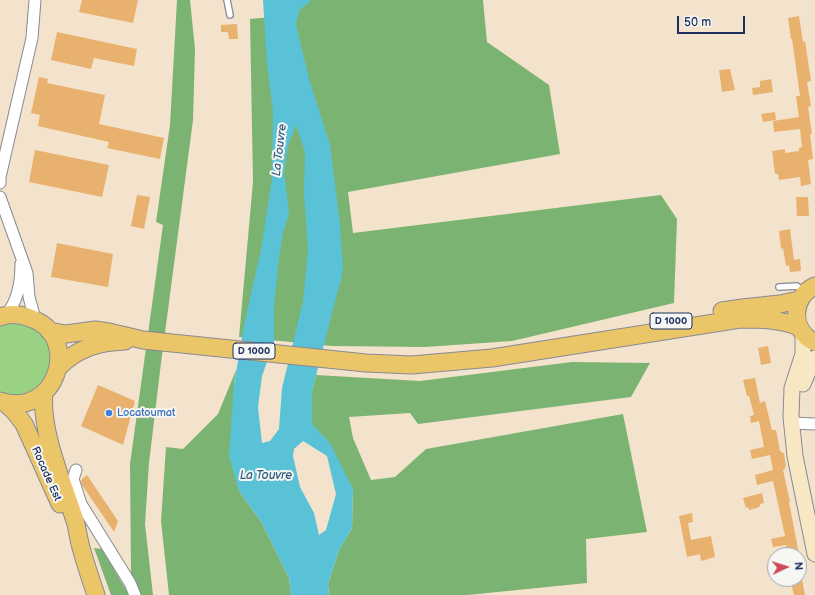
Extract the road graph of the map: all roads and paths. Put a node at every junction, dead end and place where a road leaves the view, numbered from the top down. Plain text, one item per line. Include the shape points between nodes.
1 (35, 0) edge
2 (227, 0) edge
3 (230, 15) dead end
4 (0, 183) edge
5 (0, 197) edge
6 (21, 258) junction
7 (779, 287) dead end
8 (810, 290) edge
9 (3, 316) edge
10 (35, 319) junction
11 (49, 331) junction
12 (806, 334) edge
13 (143, 340) junction
14 (544, 349) junction
15 (815, 358) edge
16 (59, 366) junction
17 (44, 393) junction
18 (2, 402) edge
19 (791, 420) junction
20 (815, 424) edge
21 (76, 470) dead end
22 (81, 550) junction
23 (815, 554) edge
24 (96, 595) edge
25 (135, 595) edge

1 - 4 street via 32,38
2 - 3 lane
5 - 6 street
6 - 9 street via 17,297 12,308
6 - 10 street via 27,273 29,297
7 - 8 lane via 797,286
8 - 12 main road via 796,309 796,318
8 - 14 main road, D 1000 via 780,304 742,308
9 - 10 main road via 21,315
10 - 11 main road
11 - 13 main road, D 1000 via 66,334 95,330
11 - 16 main road via 58,348
12 - 14 main road, D 1000 via 778,320 740,319
12 - 19 street via 803,354 791,393
13 - 14 main road, D 1000 via 412,365 492,358
13 - 16 main road, D 1000 via 104,342 80,350
15 - 19 street
16 - 17 main road via 54,381
17 - 18 main road via 25,403
17 - 22 main road, Rocade Est via 44,417 48,437
18 - 22 main road, Rocade Est via 14,411 24,424
19 - 20 street
19 - 23 street
21 - 25 street via 73,479 81,504
22 - 24 main road, Rocade Est

